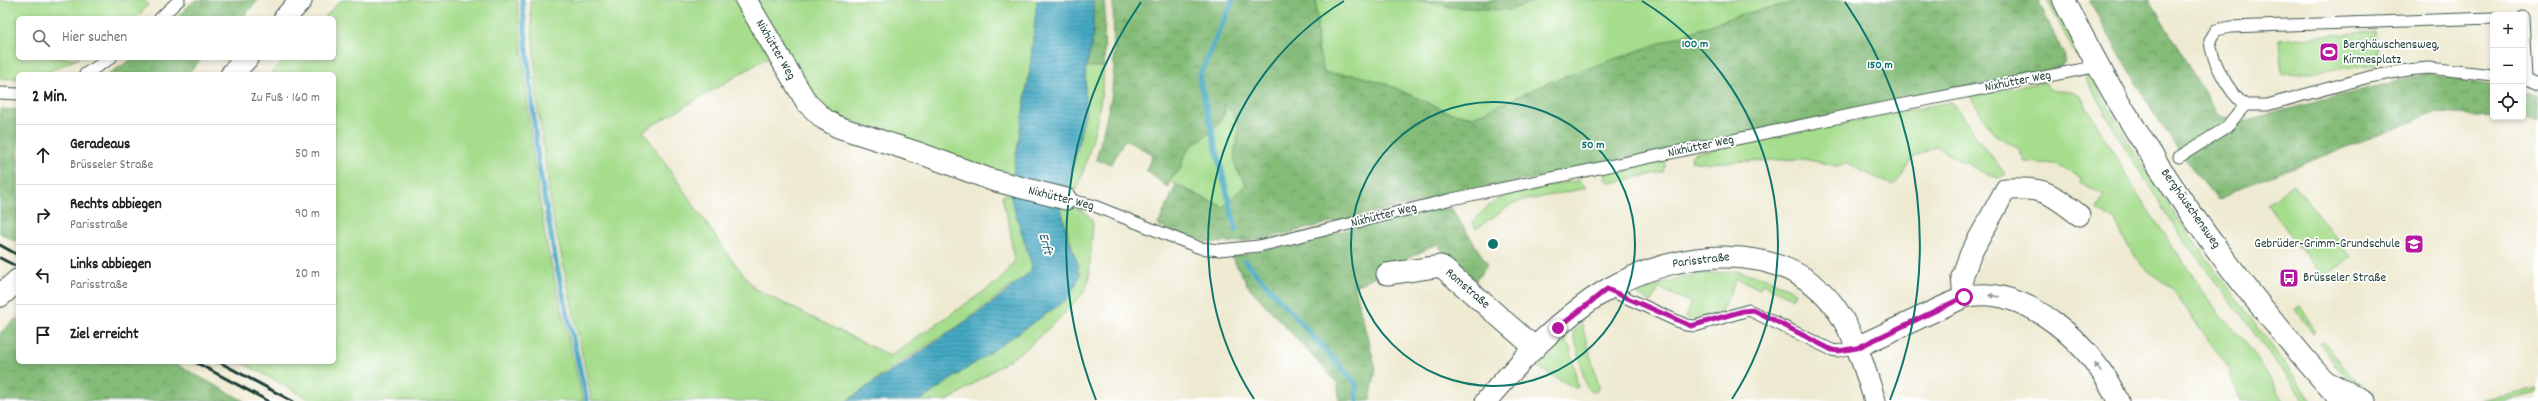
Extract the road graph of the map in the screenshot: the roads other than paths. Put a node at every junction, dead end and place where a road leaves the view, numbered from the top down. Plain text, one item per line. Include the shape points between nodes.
1 (179, 0) edge
2 (301, 0) edge
3 (746, 0) edge
4 (2064, 0) edge
5 (162, 16) edge
6 (287, 16) edge
7 (2490, 18) edge
8 (108, 60) edge
9 (245, 60) edge
10 (2099, 66) junction
11 (88, 72) edge
12 (234, 72) edge
13 (2490, 75) edge
14 (2526, 79) edge
15 (2538, 84) edge
16 (0, 93) edge
17 (16, 94) edge
18 (2245, 105) junction
19 (2179, 157) dead end
20 (1066, 199) joint
21 (2079, 215) dead end
22 (1387, 274) dead end
23 (16, 282) edge
24 (1607, 289) junction
25 (0, 296) edge
26 (1964, 297) junction
27 (1534, 348) junction
28 (1857, 348) junction
29 (2323, 380) junction
30 (1486, 401) edge
31 (1875, 401) edge
32 (2118, 401) edge
33 (2330, 401) edge
34 (2342, 401) edge
35 (2365, 401) edge

1 - 5 lane
2 - 6 main road
3 - 20 street, Nixhütter Weg via 807,103 838,127 1008,185
4 - 10 main road, Berghäuschensweg
7 - 18 lane via 2220,28 2211,36 2211,47 2233,94
8 - 11 lane
9 - 12 main road
10 - 20 lane, Nixhütter Weg via 1874,110 1452,199 1259,246 1219,250 1200,248 1092,205
10 - 29 main road, Berghäuschensweg via 2146,145 2210,239 2249,292
13 - 18 lane via 2429,68 2408,70 2369,77 2267,105
14 - 15 lane
16 - 17 lane
18 - 19 lane via 2227,127
21 - 26 street via 2050,193 2033,188 2006,189 1971,253 1962,277
22 - 27 street, Romstraße via 1441,266
23 - 25 main road
24 - 27 street, Parisstraße
24 - 28 lane via 1686,326 1695,326 1754,310 1832,350
24 - 28 street, Parisstraße via 1663,266 1727,256 1780,266 1804,278 1834,306
26 - 28 street
32 -> 26 street via 2097,365 2077,341 2053,321 2031,308 1996,296
27 - 30 street, Parisstraße
28 - 31 street, Parisstraße
29 - 33 street
29 - 34 main road, Berghäuschensweg
29 - 35 street

